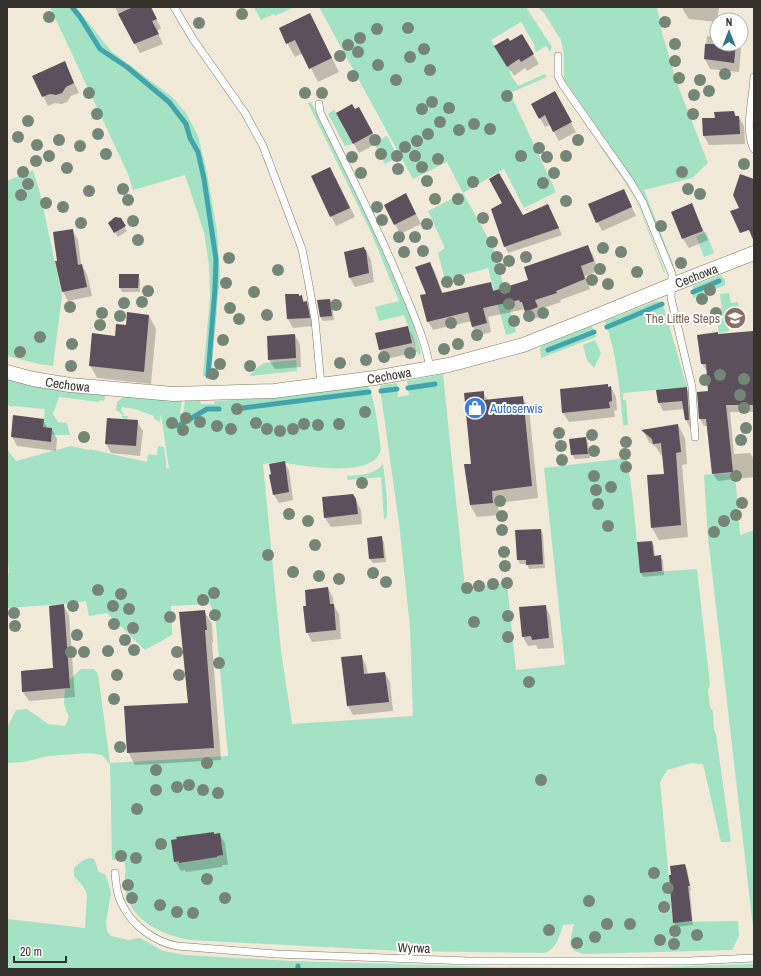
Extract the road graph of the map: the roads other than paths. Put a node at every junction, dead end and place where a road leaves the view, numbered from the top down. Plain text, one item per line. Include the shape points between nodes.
1 (174, 7) edge
2 (558, 56) dead end
3 (754, 77) edge
4 (319, 104) dead end
5 (754, 150) edge
6 (754, 254) edge
7 (672, 285) junction
8 (430, 369) junction
9 (7, 372) edge
10 (321, 385) junction
11 (695, 437) dead end
12 (115, 873) dead end
13 (754, 958) edge

1 - 10 lane via 193,39 246,113 263,146 302,249 315,320
2 - 7 lane via 558,76 562,84 643,203 672,274
3 - 5 lane via 750,125 751,144
4 - 8 lane via 320,112 378,229 416,320
6 - 7 street, Cechowa
7 - 8 street, Cechowa via 523,345
7 - 11 lane via 671,298 692,387
8 - 10 street, Cechowa
9 - 10 street, Cechowa via 70,385 173,394 274,391
12 - 13 lane, Wyrwa via 122,906 133,921 165,944 177,946 276,954 469,961 681,961

